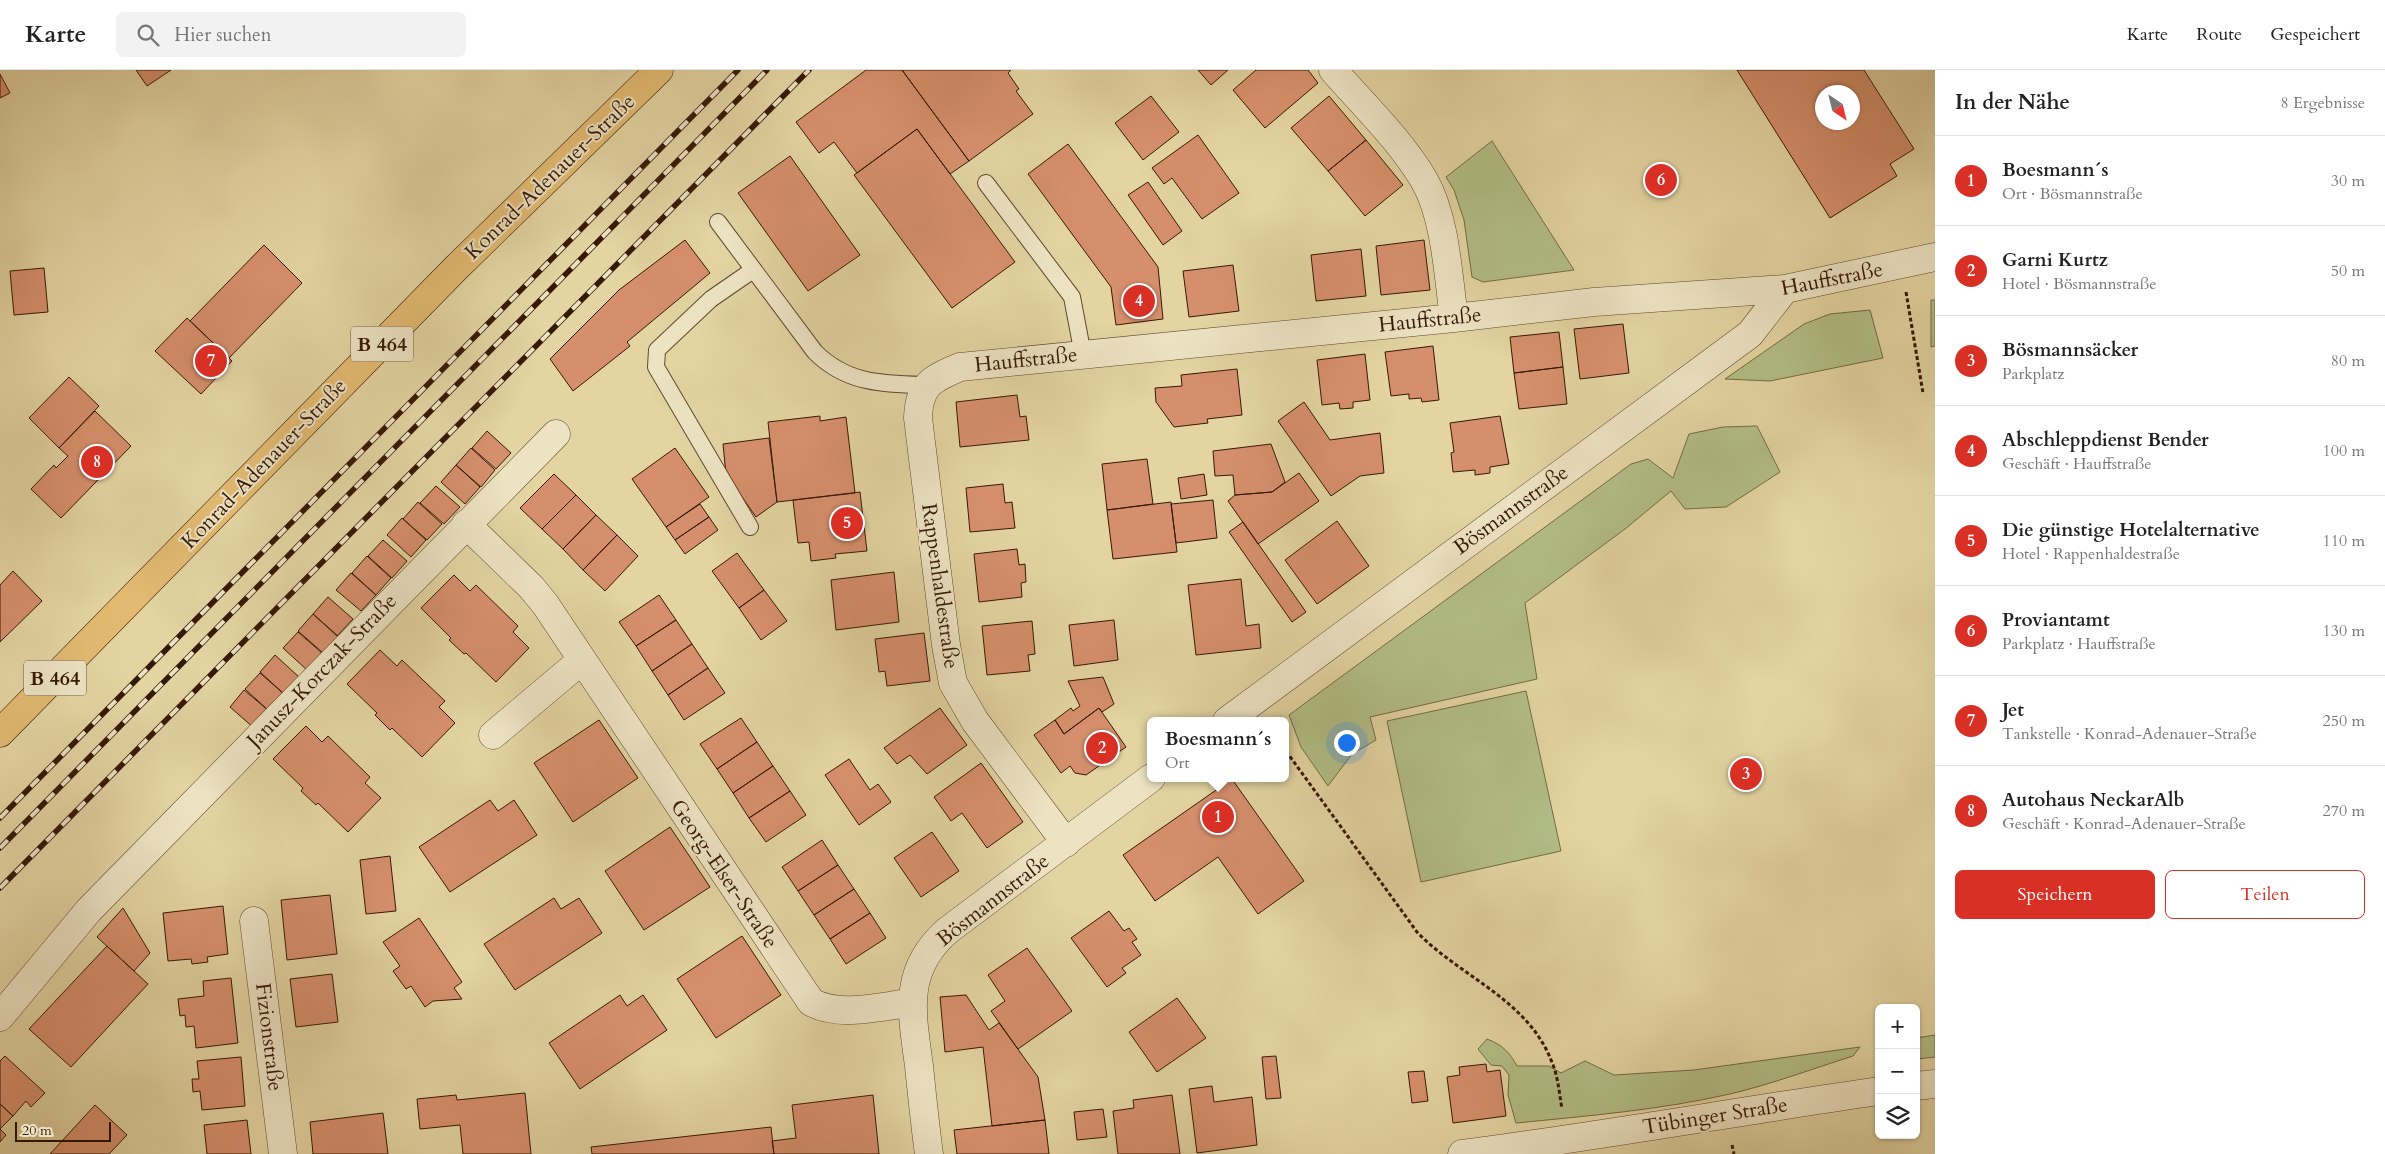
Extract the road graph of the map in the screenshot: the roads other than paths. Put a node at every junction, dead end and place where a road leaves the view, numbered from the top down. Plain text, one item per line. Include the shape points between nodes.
1 (659, 70) edge
2 (1333, 70) edge
3 (986, 183) dead end
4 (718, 222) dead end
5 (1935, 257) edge
6 (753, 270) junction
7 (1785, 289) junction
8 (1454, 318) junction
9 (1083, 355) junction
10 (926, 385) junction
11 (556, 434) dead end
12 (466, 524) junction
13 (750, 526) dead end
14 (582, 660) junction
15 (1232, 717) edge
16 (0, 734) edge
17 (493, 735) dead end
18 (1147, 781) edge
19 (1066, 843) junction
20 (254, 921) dead end
21 (911, 1003) junction
22 (0, 1017) edge
23 (1935, 1084) edge
24 (1920, 1086) edge
25 (1875, 1092) edge
26 (283, 1154) edge
27 (929, 1154) edge
28 (1462, 1154) edge

1 - 16 main road, Konrad-Adenauer-Straße / B 464 via 449,275
2 - 8 street via 1424,180 1441,231
3 - 9 lane via 1072,297
4 - 6 lane
5 - 7 street, Hauffstraße
6 - 10 lane via 826,364 863,380
6 - 13 lane via 711,299 657,350 656,367
7 - 8 street, Hauffstraße via 1594,302
7 - 15 street, Bösmannstraße via 1750,334
8 - 9 street, Hauffstraße
9 - 10 street, Hauffstraße via 960,367
10 - 19 street, Rappenhaldestraße via 919,401 918,418 953,683 975,721
11 - 12 street, Janusz-Korczak-Straße
12 - 14 street, Georg-Elser-Straße via 531,586
12 - 22 street, Janusz-Korczak-Straße via 89,910
14 - 17 street
14 - 21 street, Georg-Elser-Straße via 811,1002 824,1009 839,1010
18 - 19 street, Bösmannstraße
19 - 21 street, Bösmannstraße via 936,940 916,977
20 - 26 street, Fizionstraße
21 - 27 street, Bösmannstraße
23 - 24 street
25 - 28 street, Tübinger Straße

